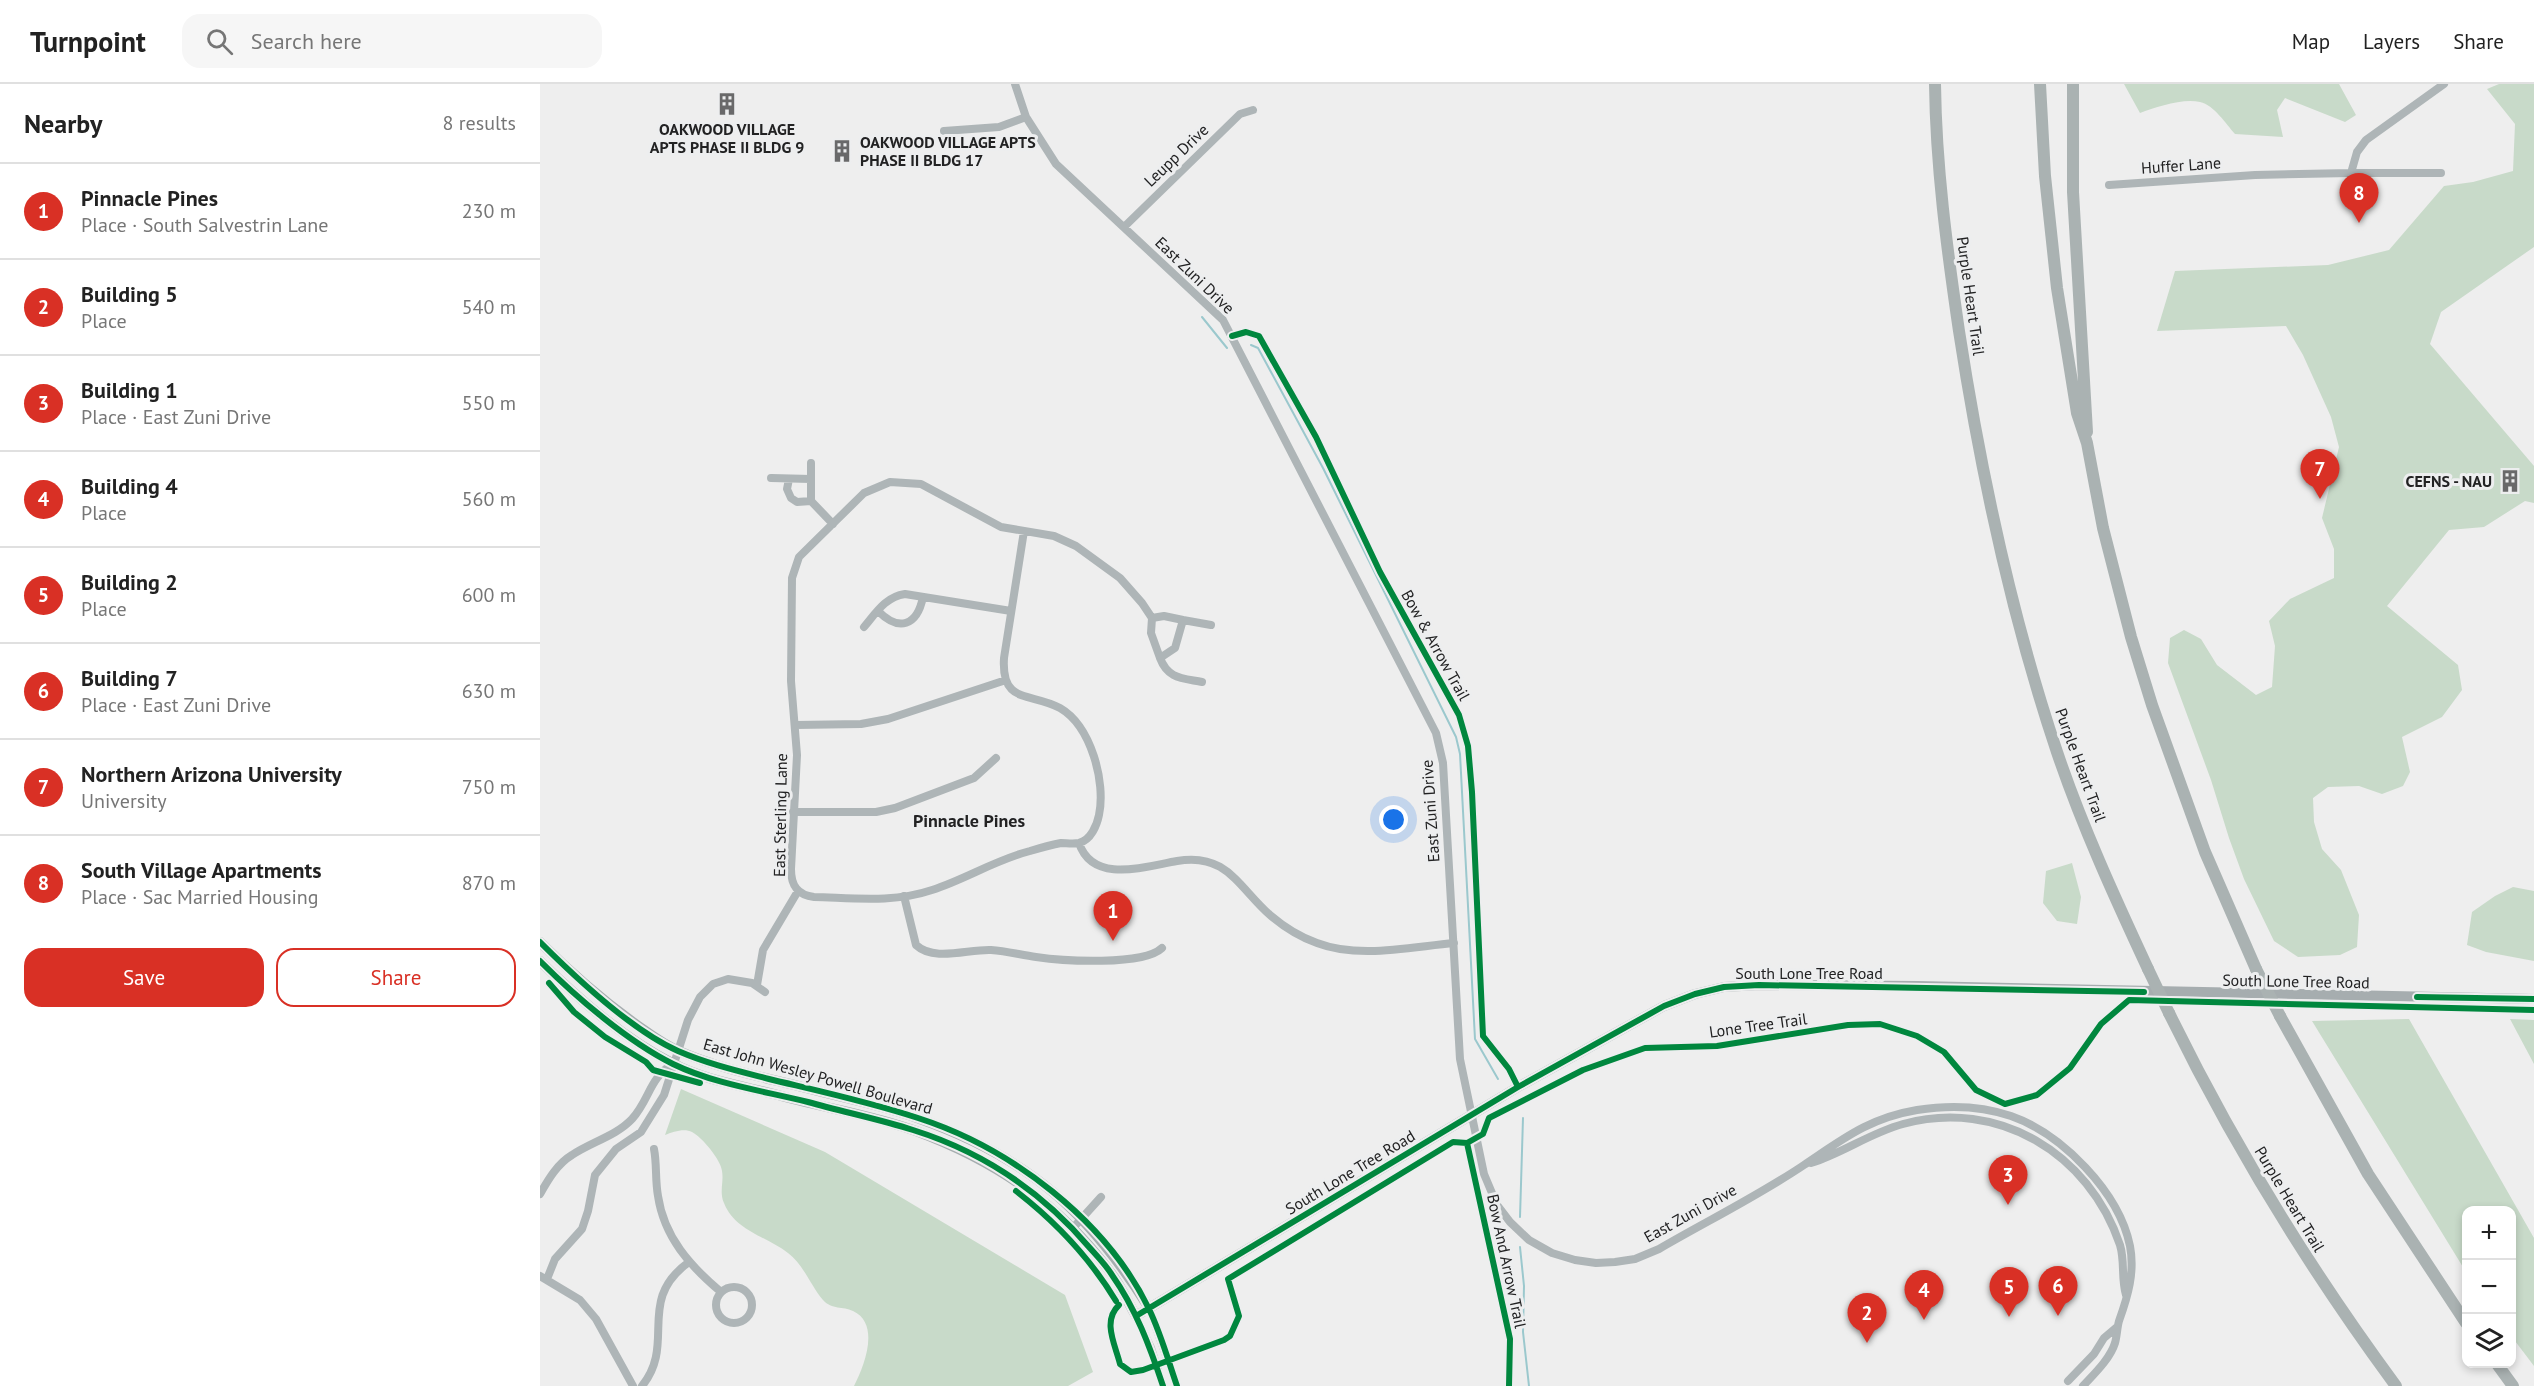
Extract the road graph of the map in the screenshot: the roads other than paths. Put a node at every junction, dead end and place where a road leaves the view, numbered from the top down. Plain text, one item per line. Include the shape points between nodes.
1 (1015, 84) edge
2 (1935, 84) edge
3 (2040, 84) edge
4 (2073, 84) edge
5 (2444, 84) edge
6 (1253, 110) dead end
7 (1026, 117) junction
8 (944, 131) dead end
9 (2351, 172) junction
10 (2441, 173) dead end
11 (2109, 185) dead end
12 (1124, 227) junction
13 (2087, 443) junction
14 (811, 463) dead end
15 (771, 478) dead end
16 (789, 479) junction
17 (811, 479) junction
18 (811, 501) junction
19 (833, 524) junction
20 (1024, 531) junction
21 (923, 597) junction
22 (878, 611) junction
23 (1011, 611) junction
24 (1152, 618) junction
25 (1183, 620) junction
26 (1211, 625) dead end
27 (864, 627) dead end
28 (1160, 658) junction
29 (1006, 680) junction
30 (1202, 682) dead end
31 (796, 725) junction
32 (996, 758) dead end
33 (794, 812) junction
34 (1079, 843) junction
35 (798, 891) junction
36 (904, 896) junction
37 (540, 942) edge
38 (1454, 943) junction
39 (1162, 948) dead end
40 (540, 961) edge
41 (757, 985) junction
42 (765, 992) dead end
43 (2534, 999) edge
44 (677, 1051) junction
45 (673, 1064) junction
46 (1471, 1115) junction
47 (654, 1149) dead end
48 (540, 1194) edge
49 (1101, 1197) dead end
50 (1082, 1217) junction
51 (1073, 1228) junction
52 (689, 1262) junction
53 (544, 1277) edge
54 (721, 1292) junction
55 (1149, 1308) junction
56 (1136, 1316) junction
57 (2462, 1317) edge
58 (2117, 1327) junction
59 (2500, 1368) edge
60 (2068, 1381) dead end
61 (633, 1386) edge
62 (642, 1386) edge
63 (1163, 1386) edge
64 (1177, 1386) edge
65 (2083, 1386) edge
66 (2396, 1386) edge
67 (2513, 1386) edge

1 - 7 street, East Zuni Drive
2 - 66 highway, Purple Heart Trail, bridge via 1947,251 1970,401 1994,525 2057,752 2100,862 2205,1087 2285,1225
3 - 13 highway via 2057,288 2077,413
4 - 13 highway via 2073,192
5 - 9 street via 2366,140 2357,152
6 - 12 street, Leupp Drive via 1240,114
7 - 8 street via 999,127
7 - 12 street, East Zuni Drive via 1056,164
9 - 10 street, Huffer Lane
9 - 11 street, Huffer Lane
12 - 38 street, East Zuni Drive via 1222,320 1436,733 1443,763
13 - 57 highway, bridge via 2103,528 2131,637 2205,852 2256,969 2334,1116
14 - 17 street
15 - 16 street
16 - 17 street
16 - 18 street via 787,489 791,498
17 - 18 street
18 - 19 street
19 - 20 street, East Sterling Lane via 864,493 899,482 921,484 988,522
19 - 31 street, East Sterling Lane via 800,557 792,578 791,681
20 - 23 street
20 - 24 street, East Sterling Lane via 1054,536 1076,546 1120,578
21 - 22 street via 897,595
21 - 22 street via 917,615 906,623 892,622
21 - 23 street
22 - 27 street
23 - 29 street via 1004,658
24 - 25 street
24 - 28 street via 1151,633
25 - 26 street
25 - 28 street via 1175,648
28 - 30 street via 1169,674
29 - 31 street via 888,719 861,724
29 - 34 street via 1019,695 1065,712 1092,750 1099,775 1100,812 1090,835
31 - 33 street, East Sterling Lane
32 - 33 street via 974,778 886,810
33 - 35 street, East Sterling Lane via 791,877
34 - 36 street, East Sterling Lane via 1062,843 1019,854 931,891
34 - 38 street via 1088,858 1116,870 1186,860 1212,863 1235,876 1285,927 1333,948 1362,951
35 - 36 street, East Sterling Lane via 814,897
35 - 41 street via 763,950
36 - 39 street via 916,945 930,953 992,950 1050,958 1134,959 1149,957
37 - 44 main road, East John Wesley Powell Boulevard via 577,979
38 - 46 street, East Zuni Drive via 1460,1059
40 - 45 main road, East John Wesley Powell Boulevard via 568,989
41 - 42 street
41 - 44 street via 728,979 709,987 688,1020
43 - 46 main road, South Lone Tree Road via 1918,986 1724,987 1664,1006
44 - 45 street
44 - 50 main road, East John Wesley Powell Boulevard via 721,1067 919,1118 1015,1163
45 - 48 street via 660,1072 631,1120 570,1156 553,1172
45 - 51 main road, East John Wesley Powell Boulevard via 915,1131 1008,1174
45 - 53 street via 664,1095 641,1132 616,1149 595,1175 582,1229
46 - 55 main road, South Lone Tree Road
46 - 58 street, East Zuni Drive via 1484,1174 1510,1222 1529,1240 1552,1253 1596,1263 1635,1259 1659,1250 1873,1122 1916,1110 1967,1108 2014,1117 2055,1141 2092,1175 2111,1200 2130,1246 2131,1285
47 - 52 street via 662,1214
49 - 50 street
50 - 51 street
50 - 55 main road, East John Wesley Powell Boulevard via 1122,1266
51 - 56 main road, East John Wesley Powell Boulevard via 1112,1274
52 - 54 street
52 - 62 street via 672,1278 660,1299 657,1360
53 - 61 street via 580,1300 591,1313
54 - 54 street via 716,1305 720,1316 728,1321 745,1319 752,1305 747,1292 732,1287
55 - 56 main road, South Lone Tree Road
55 - 64 street, East John Wesley Powell Boulevard
56 - 63 street, East John Wesley Powell Boulevard
58 - 60 street, East Zuni Drive
58 - 65 street, East Zuni Drive via 2110,1352
59 - 67 highway

